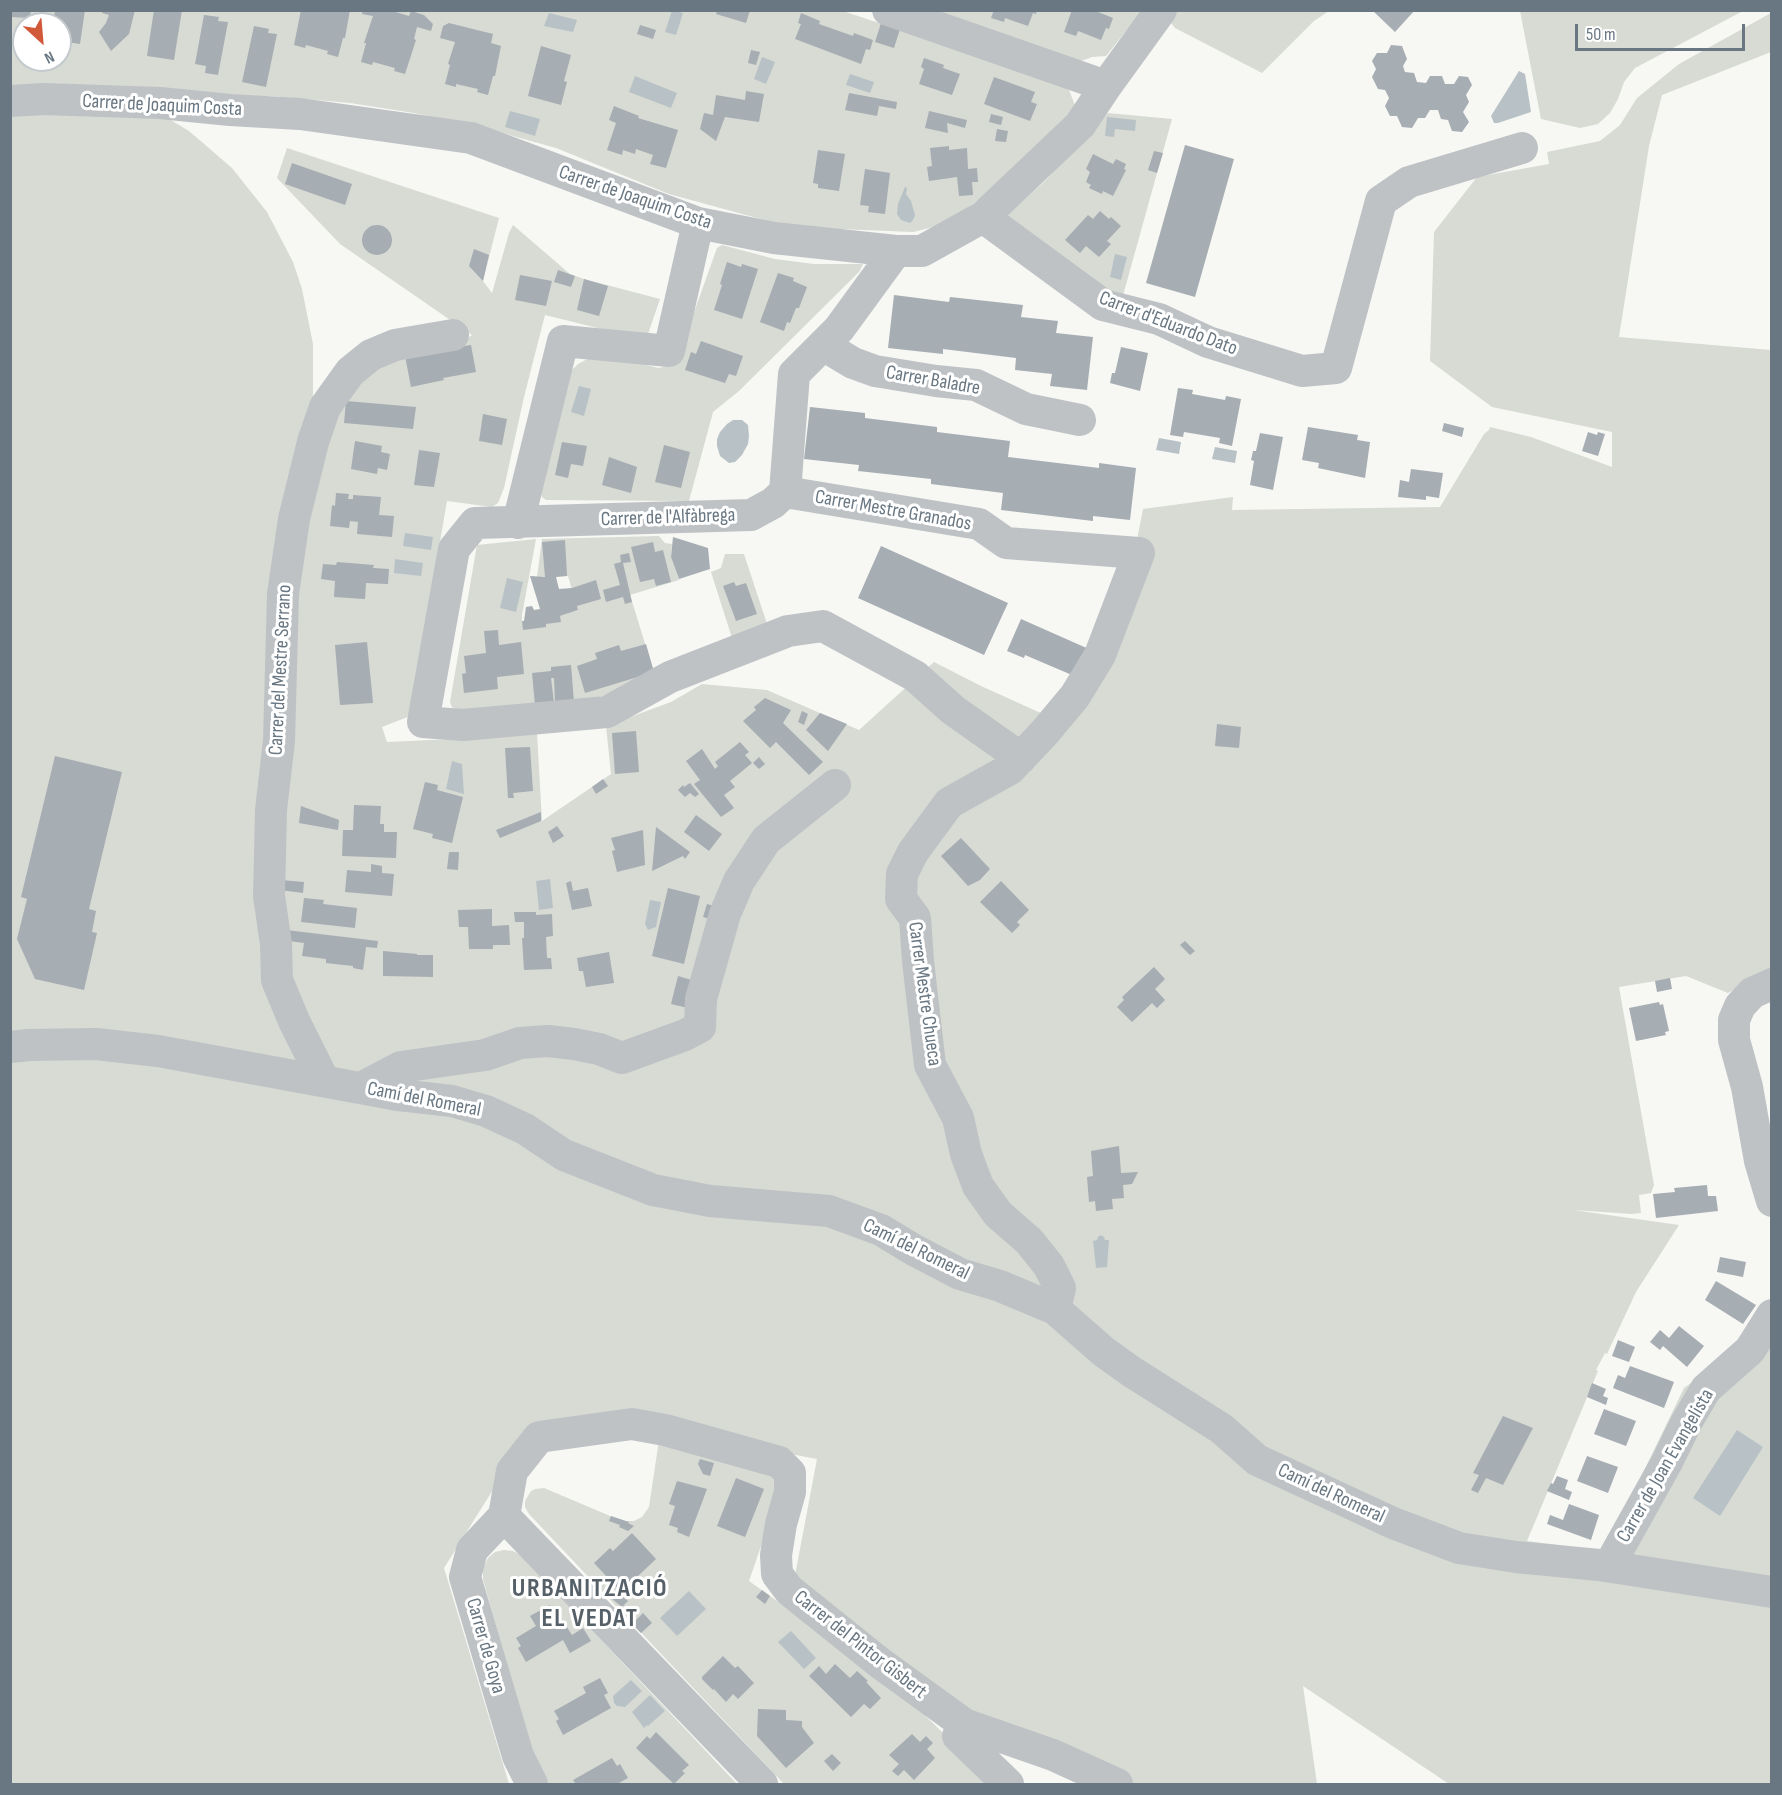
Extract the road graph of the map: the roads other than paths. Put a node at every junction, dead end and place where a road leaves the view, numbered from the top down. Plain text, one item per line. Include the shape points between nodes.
1 (888, 10) edge
2 (1161, 10) edge
3 (1106, 86) junction
4 (10, 101) edge
5 (1522, 148) dead end
6 (984, 217) junction
7 (698, 223) junction
8 (896, 251) junction
9 (453, 335) dead end
10 (824, 345) junction
11 (1080, 420) dead end
12 (785, 492) junction
13 (518, 523) junction
14 (1139, 553) joint
15 (1021, 758) junction
16 (835, 785) dead end
17 (1772, 984) edge
18 (10, 1047) edge
19 (324, 1081) junction
20 (361, 1088) junction
21 (1772, 1201) edge
22 (1055, 1309) junction
23 (1772, 1315) edge
24 (504, 1516) junction
25 (1609, 1566) junction
26 (1772, 1592) edge
27 (964, 1724) junction
28 (1101, 1781) edge
29 (532, 1785) edge
30 (762, 1785) edge
31 (1008, 1785) edge

1 - 3 street
2 - 3 street, Carrer de Joaquim Costa
3 - 6 street, Carrer de Joaquim Costa via 1080,125
4 - 7 street, Carrer de Joaquim Costa via 160,103 300,114 471,138
5 - 6 street, Carrer d'Eduardo Dato via 1409,182 1382,201 1336,368 1302,371 1208,342 1159,319 1103,305
6 - 8 street, Carrer de Joaquim Costa via 922,251
7 - 8 street, Carrer de Joaquim Costa via 774,238
7 - 13 street via 669,351 563,341
8 - 10 street
9 - 19 street, Carrer del Mestre Serrano via 395,345 350,372 325,407 294,519 283,594 269,896 277,980
10 - 11 street, Carrer Baladre via 875,371 975,385 1026,409
10 - 12 street via 794,374
12 - 13 street, Carrer de l'Alfàbrega via 751,515
12 - 14 street, Carrer Mestre Granados via 979,524 1006,543
13 - 15 street, Carrer de l'Alfàbrega via 475,523 454,549 423,722 463,725 607,712 681,673 788,631 824,626 915,676 953,710
14 - 15 street, Carrer Mestre Chueca via 1100,655 1075,696
15 - 22 street, Carrer Mestre Chueca via 1010,769 949,803 913,852 902,874 901,899 915,918 930,1065 958,1118 978,1186 998,1214 1029,1241 1049,1266 1060,1288
16 - 20 street via 766,840 739,881 725,914 701,999 700,1027 622,1058 574,1044 520,1043 485,1055 401,1067
17 - 21 street via 1752,993 1734,1020 1734,1040
18 - 19 street, Camí del Romeral via 96,1044
19 - 20 street, Camí del Romeral
20 - 22 street, Camí del Romeral via 452,1101 486,1111 525,1129 564,1155 653,1190 710,1201 829,1211 881,1230 960,1274
22 - 25 street, Camí del Romeral via 1104,1352 1222,1429 1257,1460 1394,1523 1459,1548
23 - 25 street, Carrer de Joan Evangelista via 1750,1350 1706,1389
24 - 27 street, Carrer del Pintor Gisbert via 512,1471 539,1437 632,1424 779,1462 790,1473 790,1492 781,1524 777,1574 789,1590 880,1663
24 - 29 street, Carrer de Goya via 472,1550 465,1577 518,1756
24 - 30 street
25 - 26 street, Camí del Romeral
27 - 28 street, Carrer del Pintor Gisbert via 1053,1755
27 - 31 street via 958,1736

